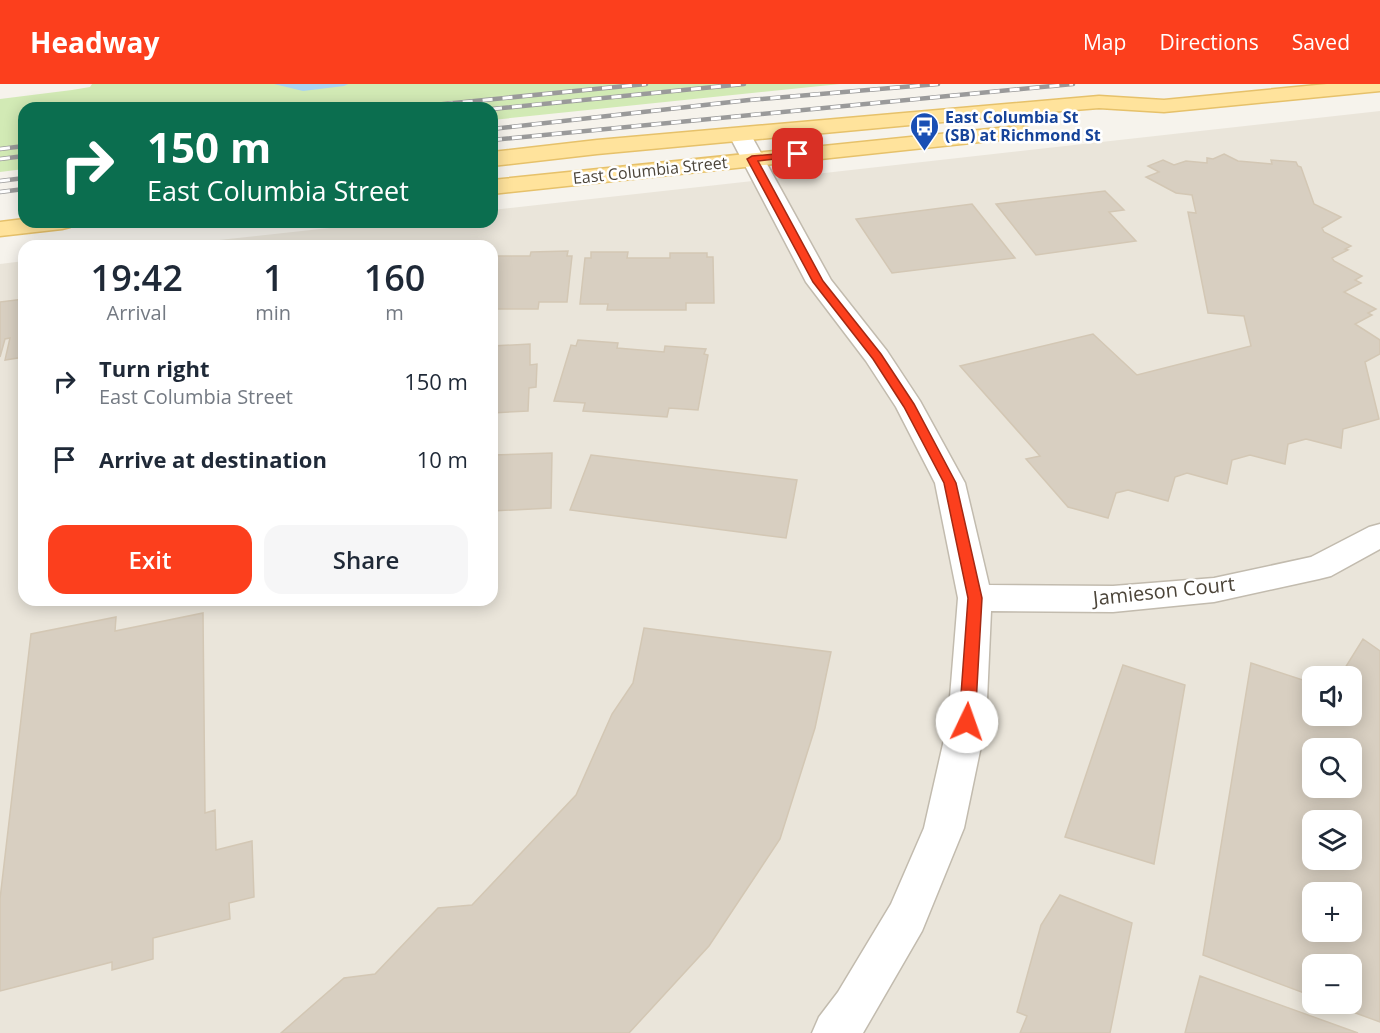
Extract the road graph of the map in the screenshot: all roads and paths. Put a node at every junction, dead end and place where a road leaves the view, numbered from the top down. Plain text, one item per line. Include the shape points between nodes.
1 (1380, 85) edge
2 (1164, 106) junction
3 (1105, 123) dead end
4 (1035, 130) dead end
5 (740, 135) junction
6 (498, 158) edge
7 (752, 159) junction
8 (498, 186) edge
9 (18, 228) edge
10 (0, 230) edge
11 (1380, 535) edge
12 (975, 598) junction
13 (835, 1033) edge

1 - 2 main road, East Columbia Street
2 - 3 main road, East Columbia Street
2 - 5 main road, East Columbia Street via 1099,102
4 - 7 main road, East Columbia Street
5 - 6 main road, East Columbia Street
5 - 7 street
7 - 8 main road, East Columbia Street
7 - 12 street via 819,282 910,407 950,483
9 - 10 main road
11 - 12 street, Jamieson Court via 1319,567 1214,590 1113,599
12 - 13 street via 967,722 944,828 908,917

